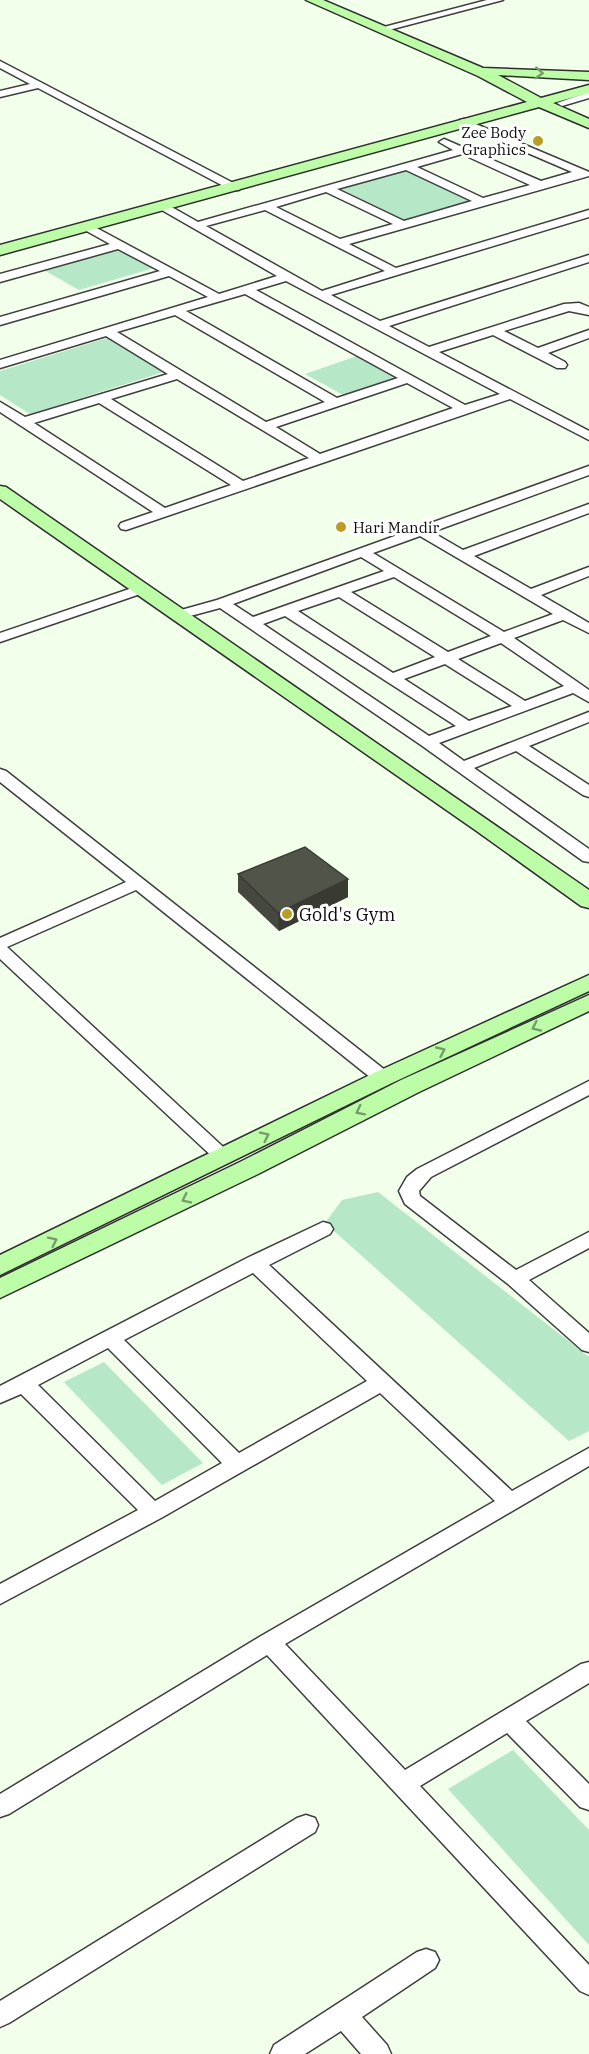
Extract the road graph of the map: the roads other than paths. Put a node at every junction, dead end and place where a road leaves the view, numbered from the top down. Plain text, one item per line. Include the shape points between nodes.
1 (312, 0) edge
2 (327, 0) edge
3 (498, 0) edge
4 (389, 27) junction
5 (0, 64) edge
6 (488, 70) junction
7 (589, 76) edge
8 (498, 81) junction
9 (589, 84) edge
10 (38, 85) junction
11 (589, 89) edge
12 (0, 94) edge
13 (589, 95) edge
14 (546, 100) junction
15 (589, 114) edge
16 (468, 118) junction
17 (589, 124) edge
18 (444, 142) dead end
19 (464, 150) junction
20 (407, 166) junction
21 (585, 175) edge
22 (230, 185) junction
23 (540, 185) junction
24 (328, 189) junction
25 (483, 202) junction
26 (266, 206) junction
27 (164, 207) junction
28 (589, 213) edge
29 (401, 224) junction
30 (195, 226) junction
31 (87, 227) junction
32 (340, 243) junction
33 (0, 244) edge
34 (118, 245) junction
35 (0, 250) edge
36 (589, 258) edge
37 (395, 272) junction
38 (167, 273) junction
39 (287, 277) junction
40 (0, 278) edge
41 (247, 290) junction
42 (323, 294) junction
43 (218, 298) junction
44 (177, 311) junction
45 (589, 311) edge
46 (0, 321) edge
47 (379, 325) junction
48 (495, 331) junction
49 (108, 332) junction
50 (589, 334) edge
51 (429, 351) junction
52 (537, 353) junction
53 (0, 364) edge
54 (561, 364) dead end
55 (177, 375) junction
56 (409, 378) junction
57 (510, 395) junction
58 (101, 398) junction
59 (336, 403) junction
60 (0, 406) edge
61 (464, 409) junction
62 (22, 422) junction
63 (264, 427) junction
64 (589, 435) edge
65 (319, 459) junction
66 (589, 470) edge
67 (0, 476) edge
68 (241, 486) junction
69 (0, 491) edge
70 (589, 508) edge
71 (163, 513) junction
72 (126, 526) dead end
73 (419, 530) junction
74 (362, 552) junction
75 (463, 555) junction
76 (589, 571) edge
77 (395, 572) junction
78 (141, 589) junction
79 (341, 592) junction
80 (528, 595) junction
81 (222, 603) junction
82 (286, 610) junction
83 (188, 613) junction
84 (563, 615) junction
85 (251, 623) junction
86 (589, 630) edge
87 (501, 636) junction
88 (0, 638) edge
89 (444, 657) junction
90 (390, 679) junction
91 (576, 687) junction
92 (589, 697) edge
93 (523, 706) junction
94 (589, 717) edge
95 (469, 728) junction
96 (427, 742) junction
97 (519, 746) junction
98 (462, 767) junction
99 (0, 774) edge
100 (589, 792) edge
101 (586, 873) edge
102 (135, 884) junction
103 (589, 901) edge
104 (0, 944) edge
105 (0, 950) edge
106 (588, 998) edge
107 (383, 1078) junction
108 (589, 1087) edge
109 (224, 1157) junction
110 (323, 1229) dead end
111 (589, 1239) edge
112 (254, 1263) junction
113 (0, 1266) edge
114 (515, 1279) junction
115 (0, 1289) edge
116 (110, 1338) junction
117 (589, 1345) edge
118 (23, 1383) junction
119 (381, 1383) junction
120 (0, 1395) edge
121 (589, 1456) edge
122 (237, 1465) junction
123 (509, 1501) junction
124 (153, 1512) junction
125 (0, 1595) edge
126 (269, 1642) junction
127 (589, 1671) edge
128 (510, 1720) junction
129 (401, 1785) junction
130 (589, 1800) edge
131 (1, 1804) edge
132 (306, 1825) dead end
133 (426, 1960) dead end
134 (589, 1983) edge
135 (343, 2014) junction
136 (0, 2015) edge
137 (283, 2054) edge
138 (378, 2054) edge

1 - 8 main road
2 - 4 main road
3 - 4 street
4 - 6 main road
5 - 10 street
6 -> 7 main road
6 - 14 main road
8 - 14 main road
8 - 16 main road
9 - 14 main road
10 - 12 street
10 - 22 street
11 - 14 main road
13 - 14 street
14 - 15 main road
14 - 16 main road
14 - 17 main road
16 - 21 street
16 - 22 main road
18 - 19 street
19 - 20 street
19 - 23 street
20 - 24 street
20 - 25 street
21 - 23 street
22 - 27 main road
22 - 33 main road
23 - 25 street
24 - 26 street
24 - 29 street
25 - 29 street
26 - 30 street
26 - 32 street
27 - 30 street
27 - 31 main road
28 - 37 street
29 - 32 street
30 - 39 street
31 - 34 street
31 - 35 main road
32 - 37 street
34 - 38 street
34 - 40 street
36 - 47 street
37 - 42 street
38 - 43 street
38 - 46 street
39 - 41 street
39 - 42 street
41 - 43 street
41 - 56 street
42 - 47 street
43 - 44 street
44 - 49 street
44 - 59 street
45 - 48 street via 568,307
47 - 51 street
48 - 51 street
48 - 52 street
49 - 53 street
49 - 55 street
50 - 52 street
51 - 57 street
52 - 54 street
55 - 58 street
55 - 63 street
56 - 59 street
56 - 61 street
57 - 61 street
57 - 64 street
58 - 62 street
58 - 68 street
59 - 63 street
60 - 62 street
61 - 65 street
62 - 71 street
63 - 65 street
65 - 68 street
66 - 73 street
67 - 83 main road
68 - 71 street
69 - 78 main road
70 - 75 street
71 - 72 street
73 - 74 street
73 - 75 street
74 - 77 street
74 - 81 street
75 - 80 street
76 - 80 street
77 - 79 street
77 - 87 street
78 - 83 main road
78 - 88 street
79 - 82 street
79 - 89 street
80 - 84 street
81 - 83 street
81 - 85 street
82 - 85 street
82 - 90 street
83 - 101 main road
83 - 103 main road
84 - 86 street
84 - 87 street
85 - 96 street
87 - 89 street
87 - 91 street
89 - 90 street
89 - 93 street
90 - 95 street
91 - 92 street
91 - 93 street
93 - 95 street
94 - 97 street
95 - 96 street
96 - 98 street
97 - 98 street
97 - 100 street
98 - 101 street
99 - 102 street
102 - 104 street
102 - 107 street
105 - 109 street
107 -> 106 main road
106 -> 115 main road
109 -> 107 main road
108 - 114 street via 424,1173 409,1191 412,1199
113 -> 109 main road
110 - 112 street
111 - 114 street
112 - 116 street
112 - 119 street
114 - 117 street
116 - 118 street
116 - 122 street
118 - 120 street
118 - 124 street
119 - 122 street
119 - 123 street
121 - 123 street
122 - 124 street
123 - 126 street
124 - 125 street
126 - 129 street
126 - 131 street
127 - 128 street
128 - 129 street
128 - 130 street
129 - 134 street
132 - 136 street
133 - 135 street
135 - 137 street
135 - 138 street

